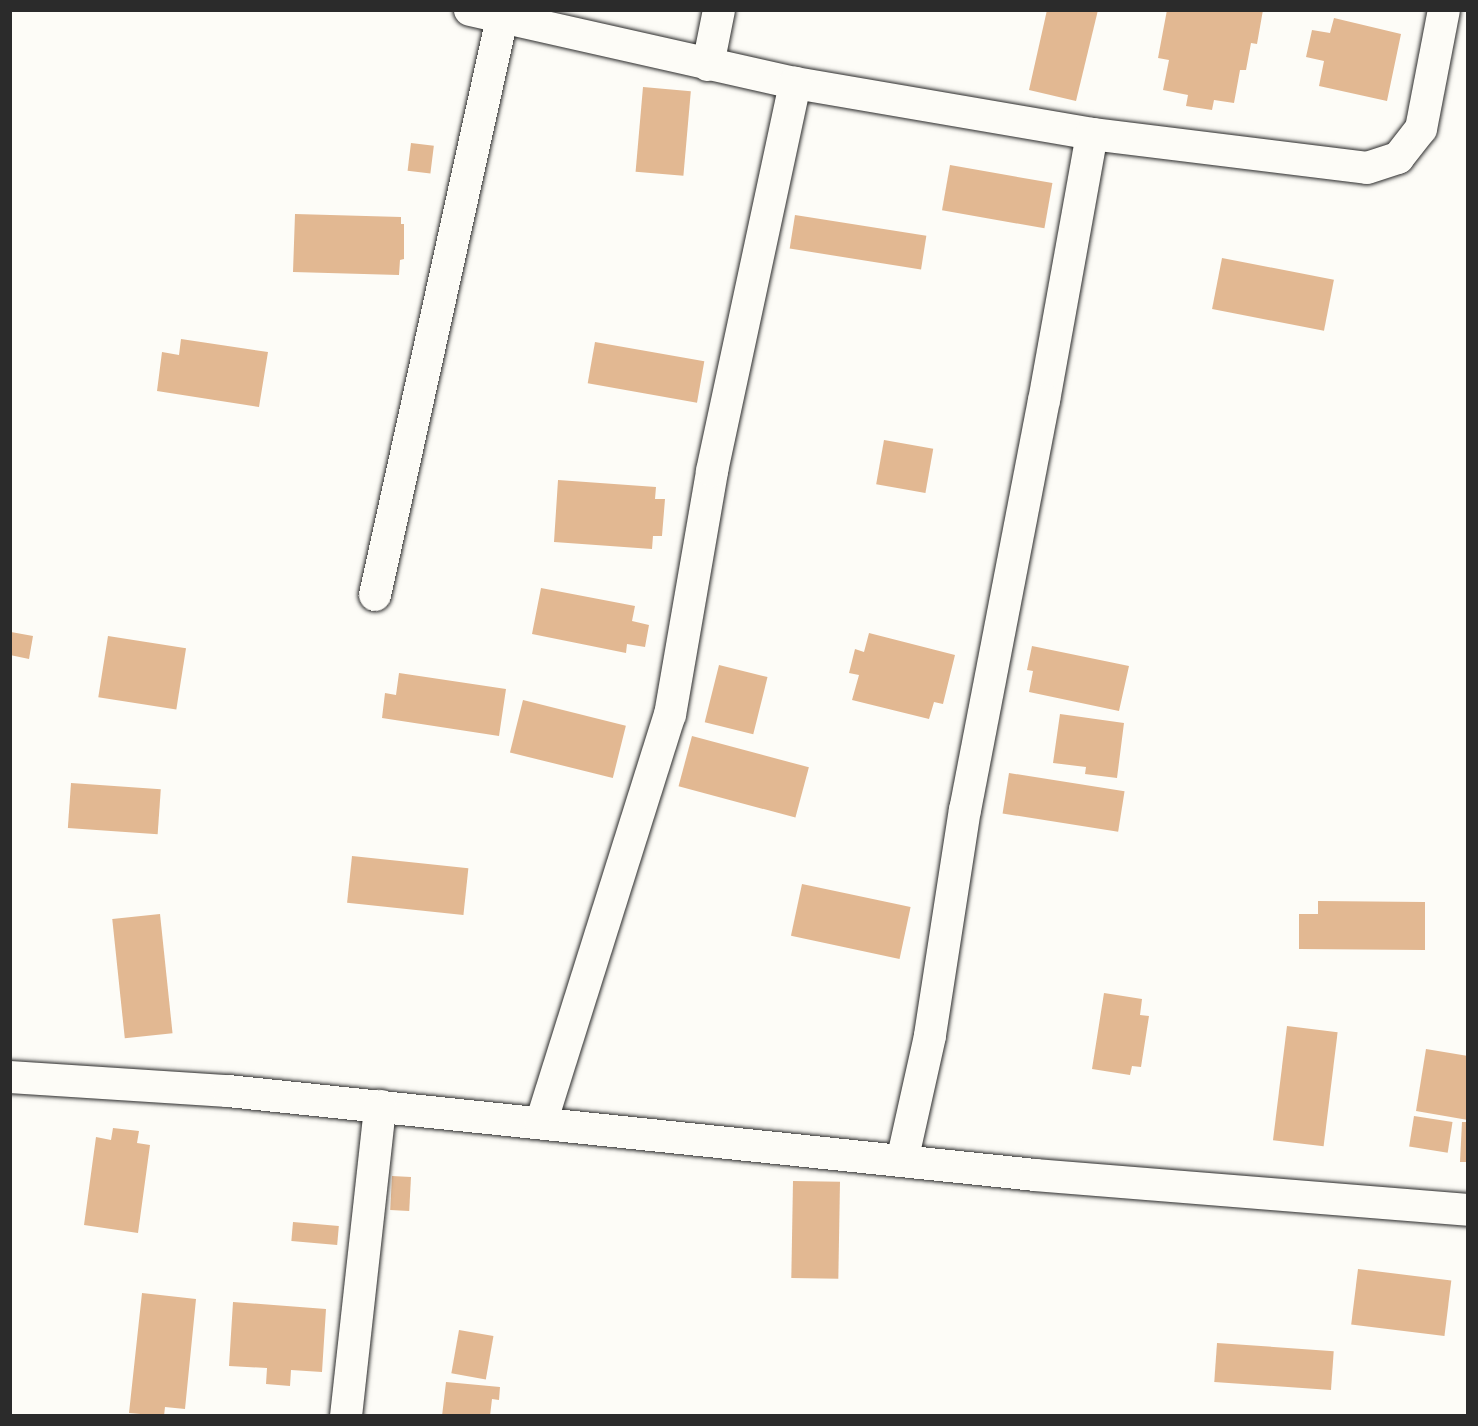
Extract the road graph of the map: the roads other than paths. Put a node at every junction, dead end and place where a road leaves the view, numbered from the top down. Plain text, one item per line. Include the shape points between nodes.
1 (470, 10) edge
2 (719, 10) edge
3 (1444, 10) edge
4 (502, 18) junction
5 (708, 65) junction
6 (795, 83) junction
7 (1092, 134) junction
8 (375, 595) dead end
9 (10, 1077) edge
10 (380, 1106) junction
11 (541, 1123) junction
12 (902, 1161) junction
13 (1467, 1210) edge
14 (346, 1416) edge

1 - 4 street
2 - 5 street
3 - 7 street via 1421,129 1398,158 1368,168
4 - 5 street
4 - 8 street
5 - 6 street
6 - 7 street
6 - 11 street via 712,471 670,715
7 - 12 street via 965,809 930,1036
9 - 10 street via 228,1091
10 - 11 street
10 - 14 street
11 - 12 street
12 - 13 street

